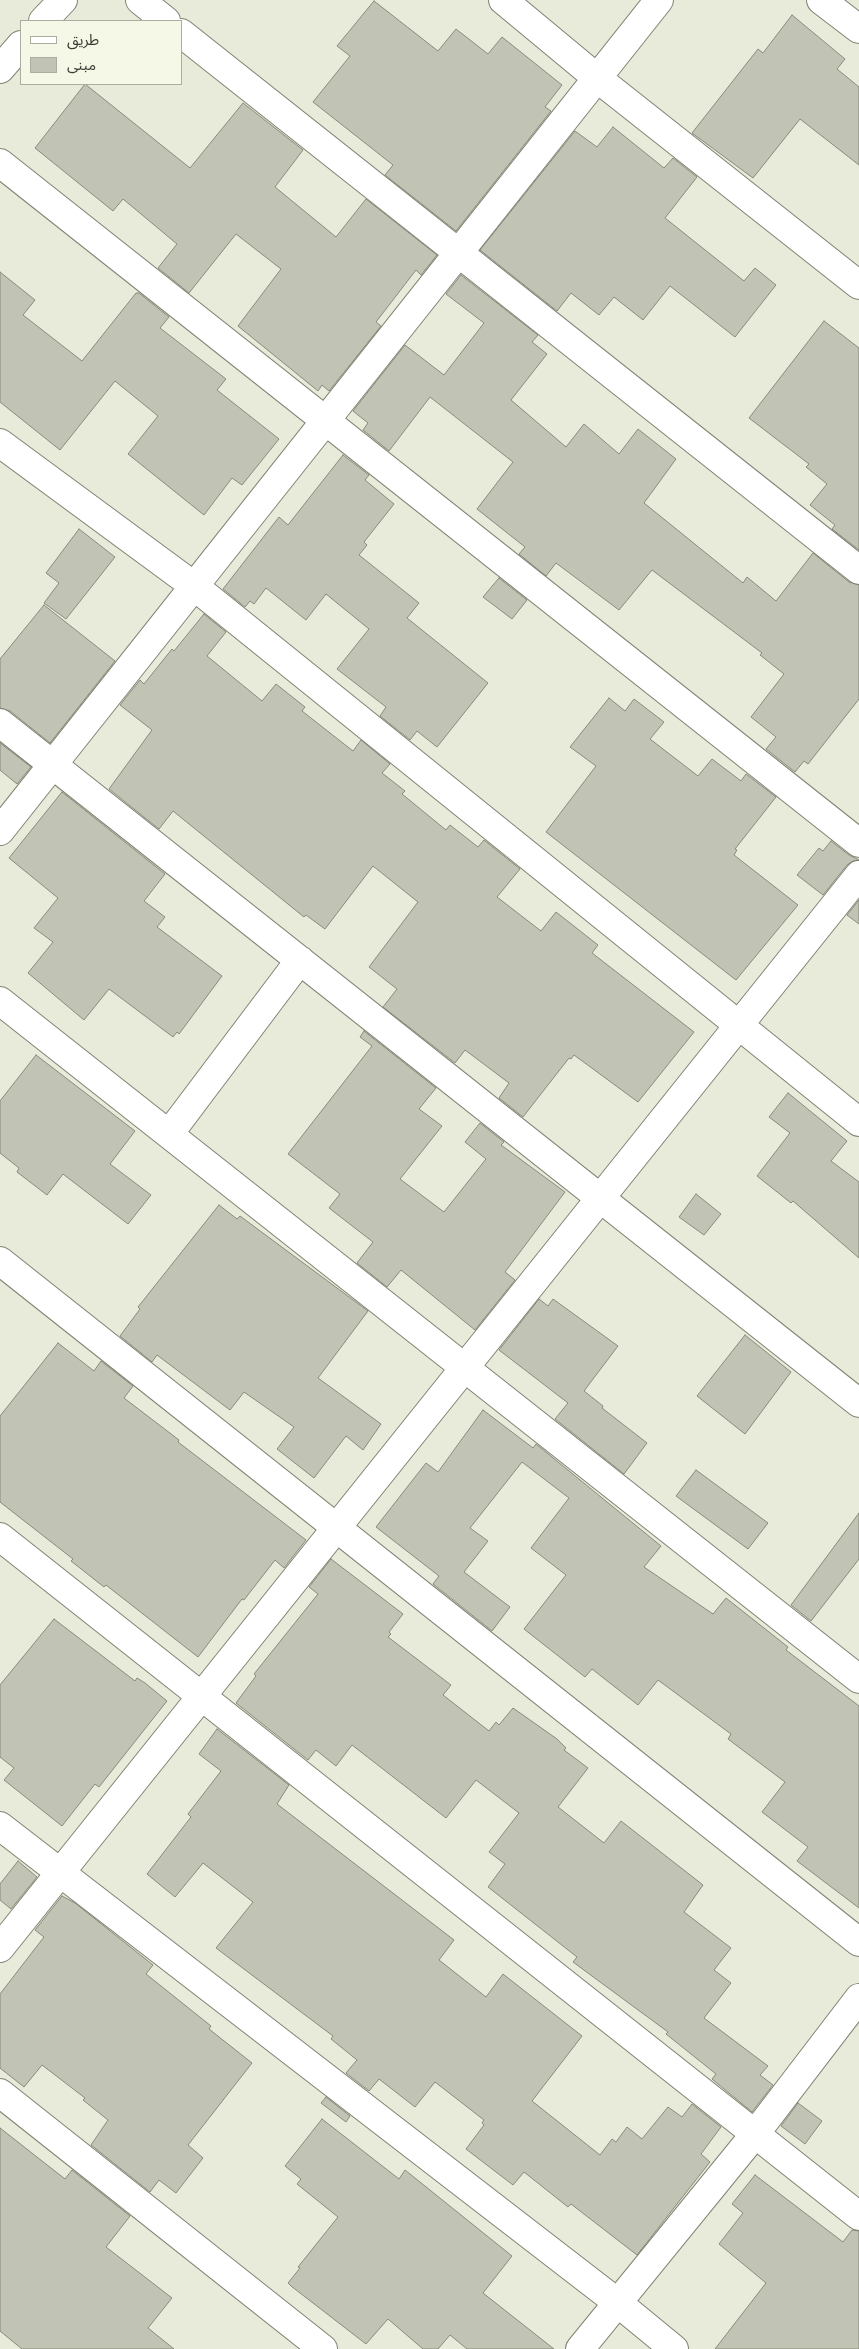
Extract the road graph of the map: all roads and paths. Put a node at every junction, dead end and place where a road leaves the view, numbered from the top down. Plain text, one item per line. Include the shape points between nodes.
1 (63, 0) edge
2 (140, 0) edge
3 (503, 0) edge
4 (659, 0) edge
5 (821, 0) edge
6 (44, 20) edge
7 (165, 20) edge
8 (859, 29) edge
9 (182, 34) edge
10 (597, 78) junction
11 (0, 162) edge
12 (459, 253) junction
13 (859, 285) edge
14 (325, 421) junction
15 (0, 443) edge
16 (859, 570) edge
17 (194, 586) junction
18 (0, 723) edge
19 (52, 765) junction
20 (0, 831) edge
21 (859, 844) edge
22 (859, 875) edge
23 (300, 960) junction
24 (0, 1000) edge
25 (741, 1024) junction
26 (859, 1122) edge
27 (169, 1134) junction
28 (600, 1198) junction
29 (0, 1261) edge
30 (464, 1368) junction
31 (859, 1403) edge
32 (337, 1527) junction
33 (0, 1536) edge
34 (859, 1680) edge
35 (202, 1696) junction
36 (0, 1826) edge
37 (60, 1874) junction
38 (859, 1942) edge
39 (0, 1948) edge
40 (859, 1998) edge
41 (0, 2093) edge
42 (755, 2134) junction
43 (859, 2216) edge
44 (618, 2303) junction
45 (323, 2349) edge
46 (580, 2349) edge
47 (674, 2349) edge

1 - 6 street
2 - 7 street
3 - 10 street
4 - 10 street
5 - 8 street
9 - 12 street
10 - 12 street
10 - 13 street
11 - 14 street
12 - 14 street
12 - 16 street
14 - 17 street
14 - 21 street
15 - 17 street
17 - 19 street
17 - 25 street
18 - 19 street
19 - 20 street
19 - 23 street
22 - 25 street
23 - 27 street
23 - 28 street
24 - 27 street
25 - 26 street
25 - 28 street
27 - 30 street
28 - 30 street
28 - 31 street
29 - 32 street
30 - 32 street
30 - 34 street
32 - 35 street
32 - 38 street
33 - 35 street
35 - 37 street
35 - 42 street
36 - 37 street
37 - 39 street
37 - 44 street
40 - 42 street
41 - 45 street
42 - 43 street
42 - 44 street
44 - 46 street
44 - 47 street

